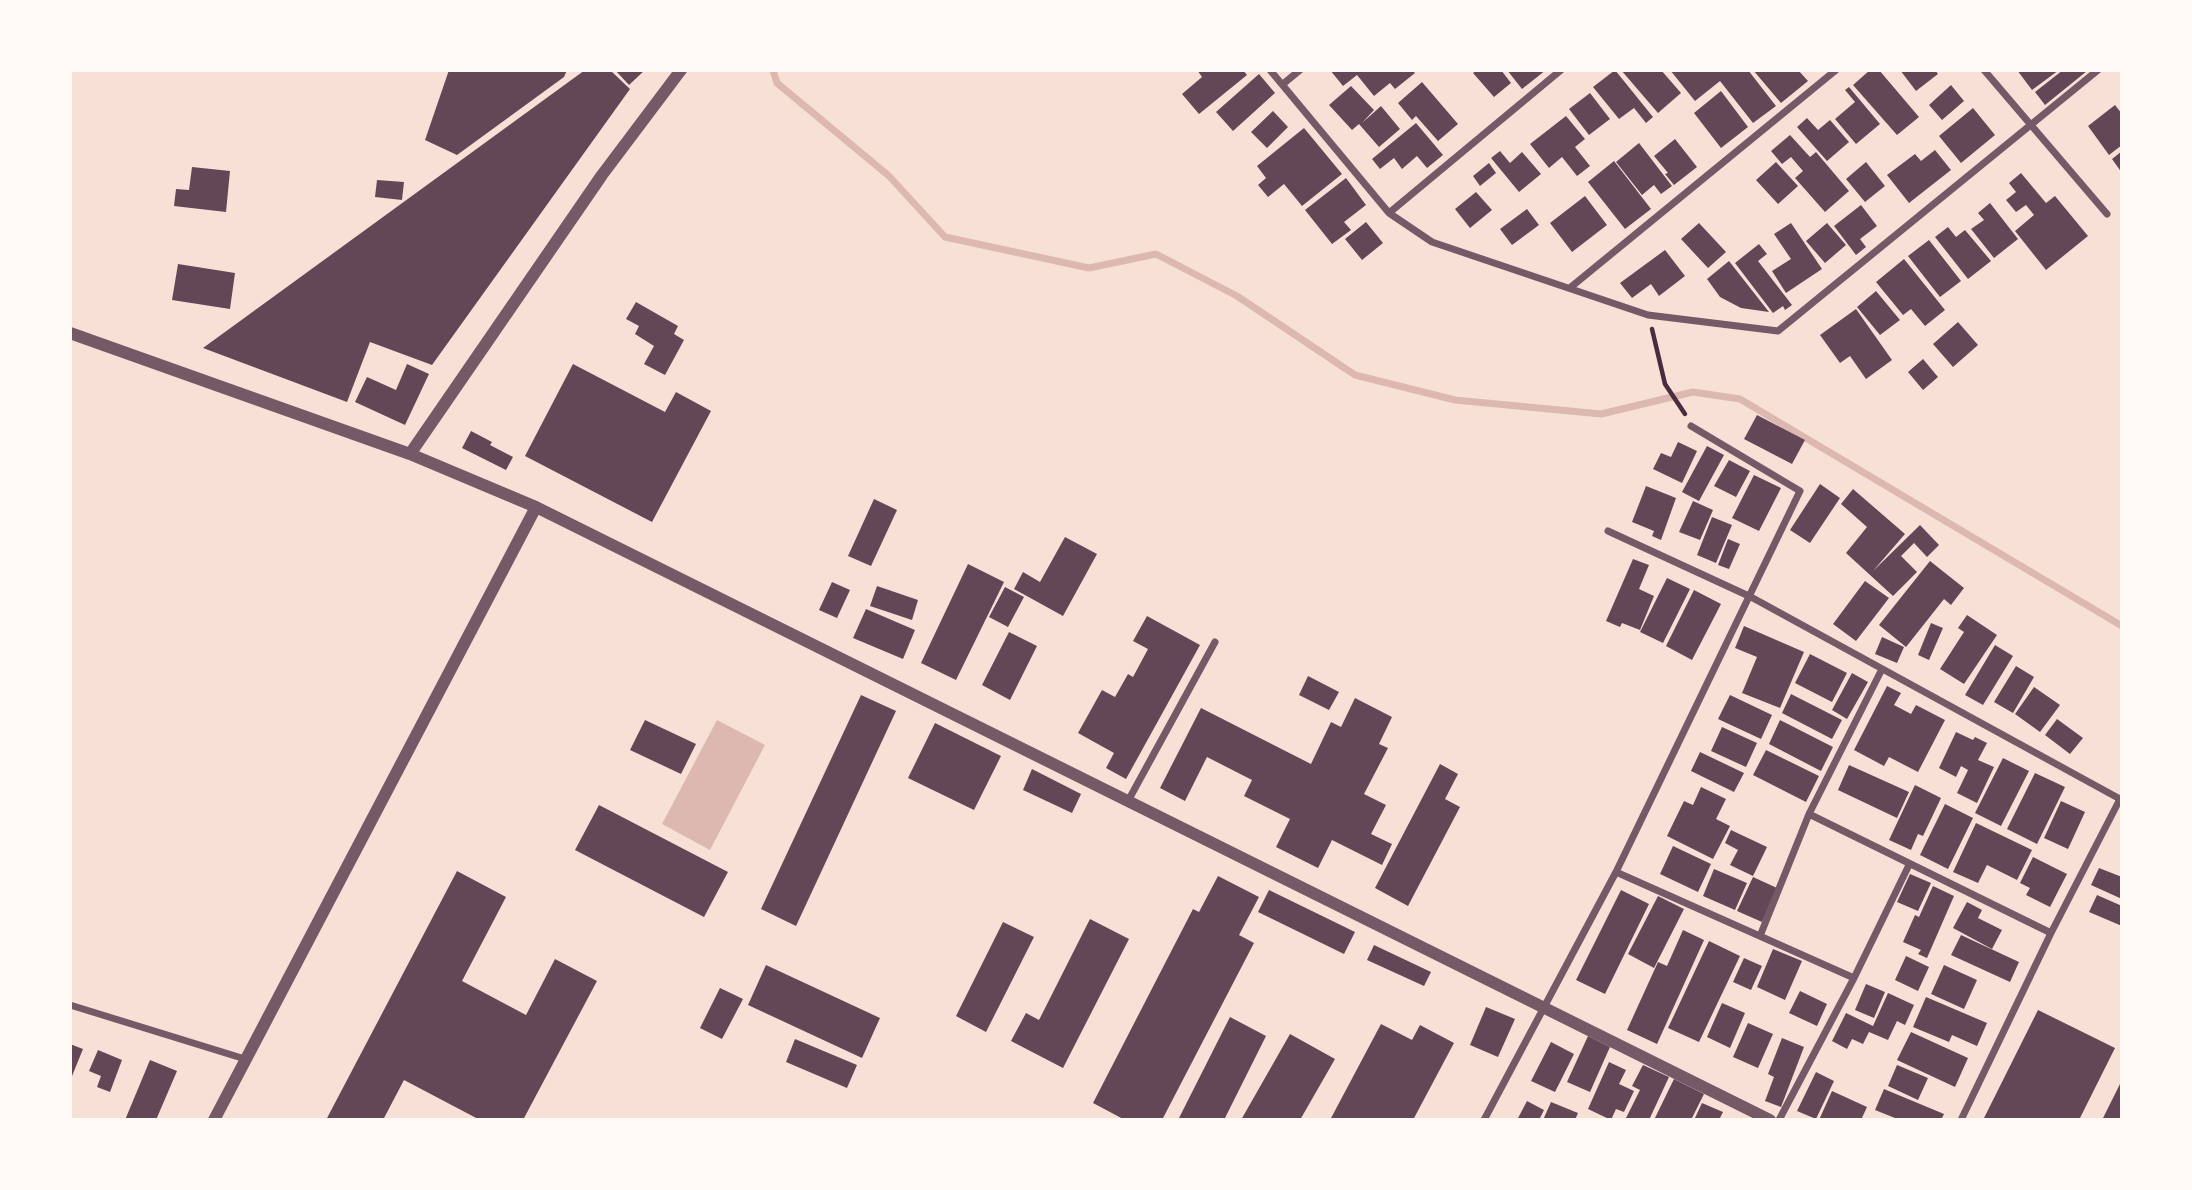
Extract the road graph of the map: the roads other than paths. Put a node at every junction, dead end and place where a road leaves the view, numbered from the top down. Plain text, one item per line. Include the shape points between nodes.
1 (681, 70) edge
2 (1270, 70) edge
3 (1300, 70) edge
4 (1562, 70) edge
5 (1836, 70) edge
6 (1984, 70) edge
7 (2098, 70) edge
8 (1283, 84) junction
9 (2032, 126) junction
10 (1388, 213) junction
11 (2107, 214) dead end
12 (1571, 287) junction
13 (70, 333) edge
14 (1690, 422) road end
15 (410, 454) junction
16 (536, 507) junction
17 (1608, 531) dead end
18 (1751, 597) junction
19 (1216, 642) dead end
20 (1882, 669) junction
21 (2120, 799) edge
22 (1128, 801) junction
23 (1809, 814) junction
24 (1909, 865) junction
25 (1616, 872) junction
26 (2051, 933) junction
27 (1760, 936) junction
28 (1854, 978) junction
29 (70, 1005) edge
30 (1544, 1006) junction
31 (245, 1059) junction
32 (214, 1120) edge
33 (1484, 1120) edge
34 (1770, 1120) edge
35 (1779, 1120) edge
36 (1961, 1120) edge

1 - 15 street via 602,175
2 - 8 street
3 - 8 street
4 - 10 street
5 - 12 street
6 - 9 street
7 - 9 street
8 - 10 street
9 - 11 street
9 - 12 street via 1778,331 1648,314
10 - 12 street via 1432,242
13 - 15 street
14 - 18 street via 1800,491
15 - 16 street
16 - 22 street
16 - 31 street
17 - 18 street
18 - 20 street
18 - 25 street
19 - 22 street
20 - 21 street
20 - 23 street
21 - 26 street
22 - 30 street
23 - 24 street
23 - 27 street
24 - 26 street
24 - 28 street
25 - 27 street
25 - 30 street
26 - 36 street
27 - 28 street
28 - 35 street
29 - 31 street
30 - 33 street
30 - 34 street
31 - 32 street

